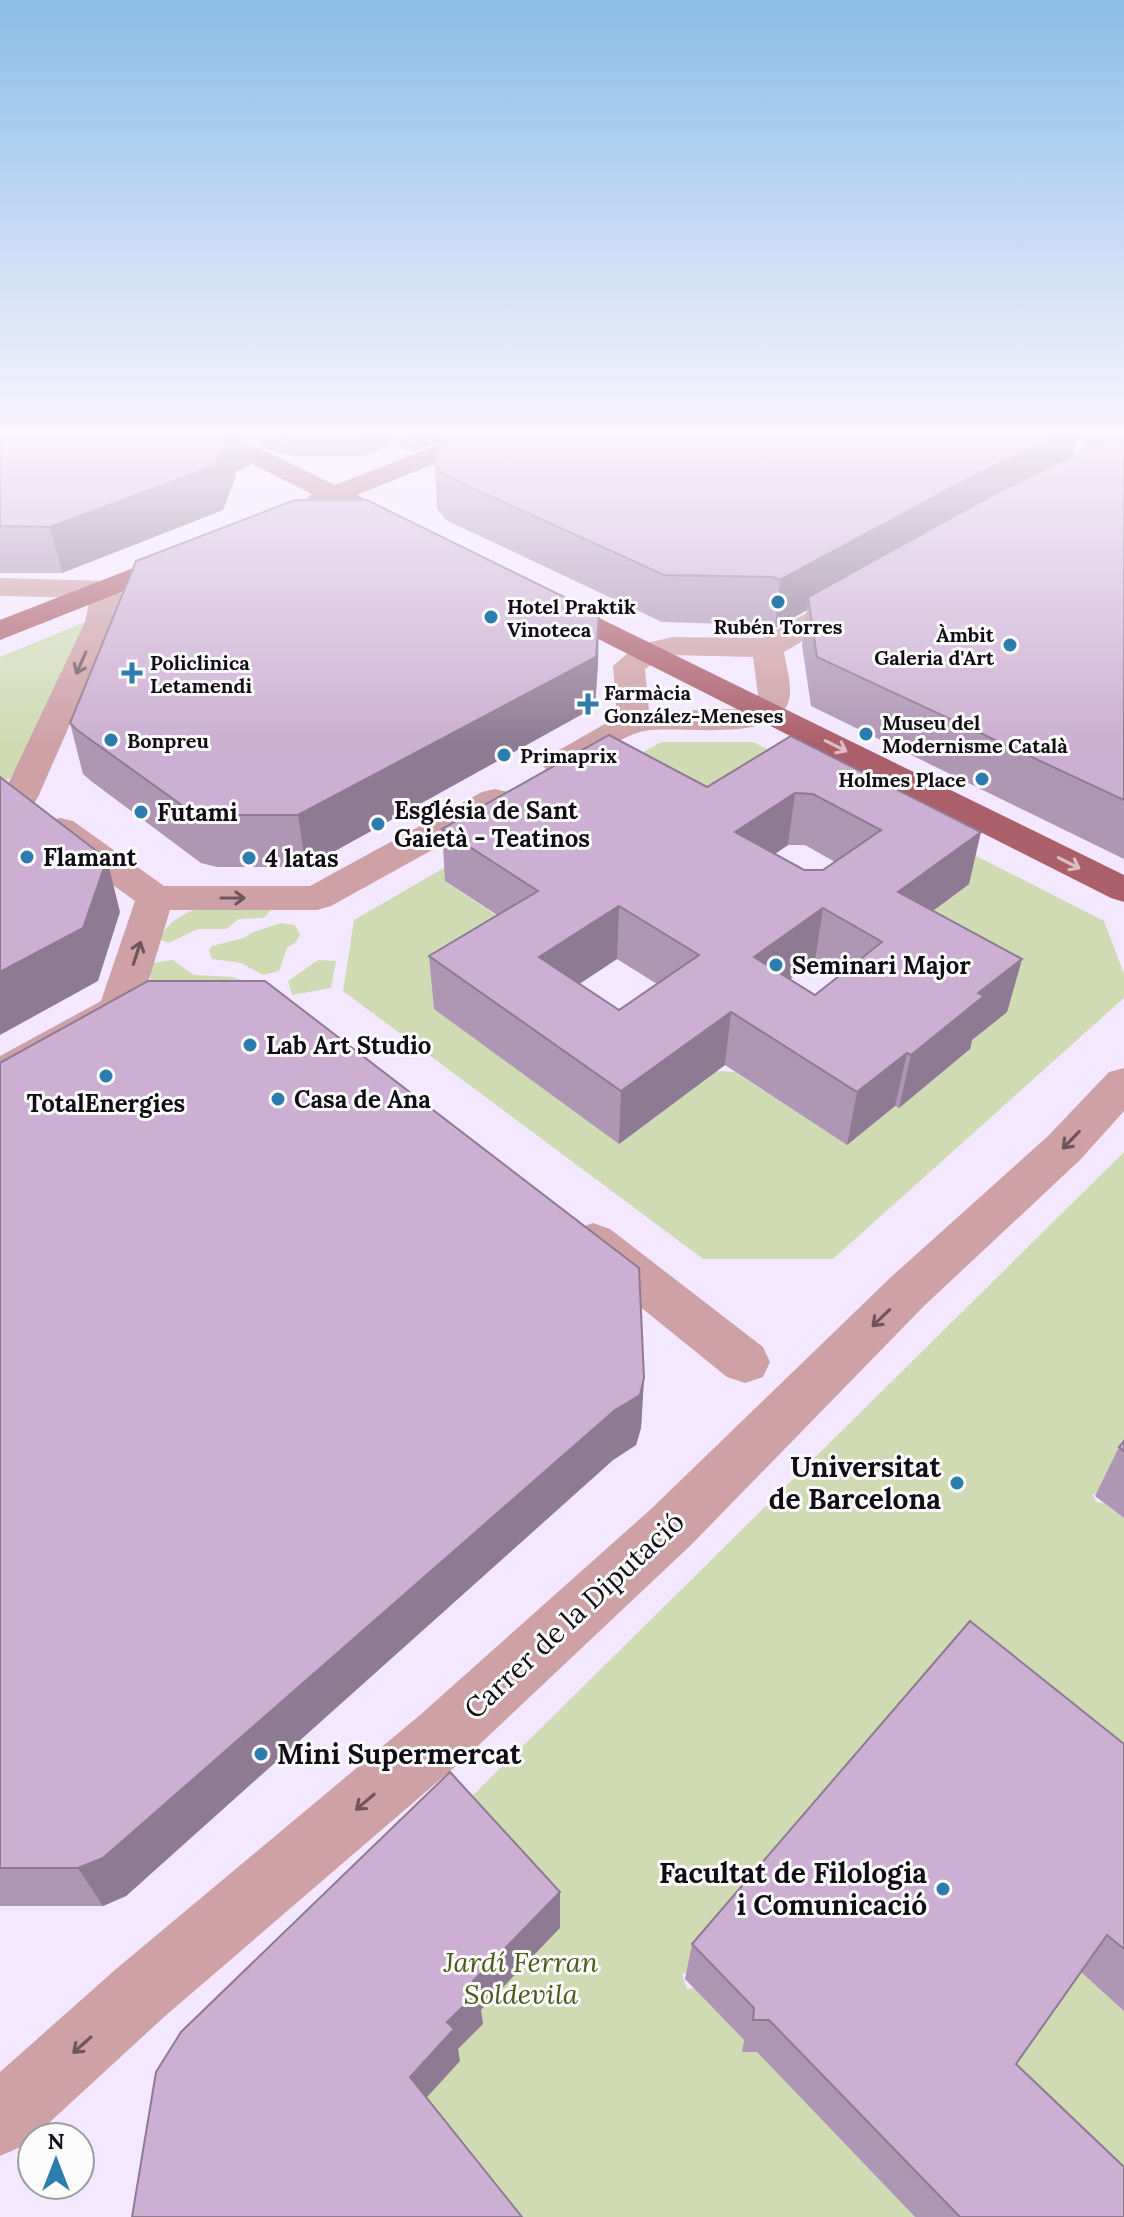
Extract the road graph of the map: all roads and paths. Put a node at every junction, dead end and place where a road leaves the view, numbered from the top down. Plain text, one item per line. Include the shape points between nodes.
1 (209, 546) edge
2 (518, 586) edge
3 (0, 587) edge
4 (876, 587) edge
5 (107, 590) junction
6 (0, 631) edge
7 (754, 648) junction
8 (648, 652) junction
9 (753, 716) junction
10 (634, 723) junction
11 (10, 797) edge
12 (1124, 890) edge
13 (155, 898) junction
14 (119, 1009) junction
15 (166, 1009) edge
16 (0, 1075) edge
17 (1124, 1083) edge
18 (557, 1214) edge
19 (745, 1362) dead end
20 (0, 2120) edge

1 - 5 main road
2 - 8 main road
3 - 5 street
4 - 7 street
5 - 6 main road
5 -> 11 street via 100,622
7 - 8 street via 673,646
7 - 9 street via 774,702
8 - 9 main road
8 - 10 street via 629,666
9 - 10 street
9 -> 12 main road
13 -> 10 street via 317,898
11 - 13 street
14 -> 13 street
14 - 15 street
14 - 16 street
17 -> 20 street, Carrer de la Diputació via 1064,1148 442,1737 140,1993
18 - 19 street

